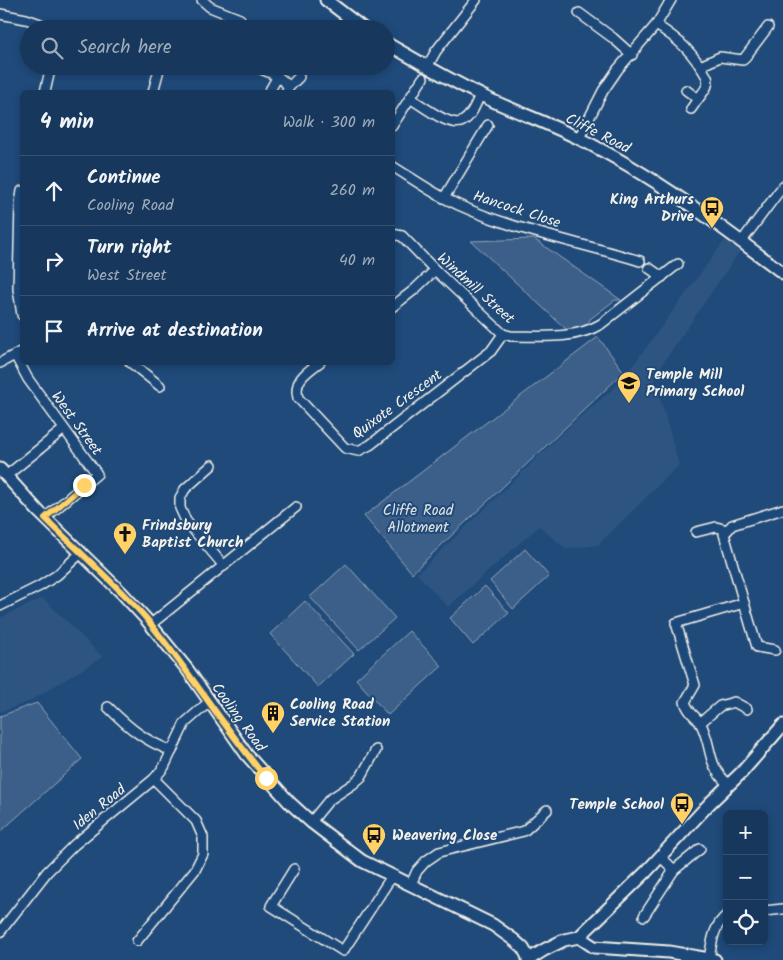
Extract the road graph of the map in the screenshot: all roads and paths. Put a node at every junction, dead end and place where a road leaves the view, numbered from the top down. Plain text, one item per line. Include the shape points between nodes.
1 (202, 0) edge
2 (326, 0) edge
3 (476, 0) edge
4 (671, 0) edge
5 (579, 13) dead end
6 (0, 14) edge
7 (29, 20) edge
8 (240, 20) edge
9 (352, 20) edge
10 (656, 25) junction
11 (768, 27) dead end
12 (395, 50) edge
13 (632, 54) junction
14 (700, 66) junction
15 (425, 73) junction
16 (49, 75) edge
17 (158, 75) edge
18 (269, 75) edge
19 (299, 77) dead end
20 (284, 84) edge
21 (45, 90) edge
22 (154, 90) edge
23 (273, 90) edge
24 (686, 90) dead end
25 (480, 95) junction
26 (410, 98) junction
27 (698, 99) junction
28 (691, 109) dead end
29 (395, 121) edge
30 (488, 125) dead end
31 (579, 138) junction
32 (395, 168) edge
33 (783, 186) edge
34 (444, 198) junction
35 (20, 203) edge
36 (395, 235) edge
37 (742, 241) junction
38 (640, 261) dead end
39 (678, 264) dead end
40 (649, 268) dead end
41 (435, 270) junction
42 (783, 273) edge
43 (662, 277) junction
44 (20, 302) edge
45 (395, 305) edge
46 (503, 334) junction
47 (19, 353) edge
48 (0, 363) edge
49 (23, 365) edge
50 (134, 365) edge
51 (316, 365) edge
52 (160, 386) dead end
53 (64, 429) junction
54 (212, 466) dead end
55 (3, 472) edge
56 (296, 507) dead end
57 (783, 509) edge
58 (48, 521) junction
59 (728, 530) junction
60 (696, 532) dead end
61 (81, 553) junction
62 (224, 566) junction
63 (744, 603) junction
64 (0, 606) edge
65 (150, 625) junction
66 (774, 650) dead end
67 (209, 702) junction
68 (108, 707) dead end
69 (748, 709) dead end
70 (700, 723) junction
71 (783, 725) edge
72 (376, 750) dead end
73 (172, 751) junction
74 (154, 779) junction
75 (729, 785) junction
76 (547, 810) dead end
77 (311, 822) junction
78 (700, 848) dead end
79 (661, 857) junction
80 (294, 869) dead end
81 (674, 870) junction
82 (392, 876) junction
83 (411, 884) junction
84 (783, 909) edge
85 (768, 911) edge
86 (644, 916) dead end
87 (723, 918) edge
88 (0, 932) edge
89 (579, 937) junction
90 (137, 941) dead end
91 (712, 959) edge
92 (528, 960) edge

1 - 8 street
2 - 9 main road
3 - 15 street via 441,44
4 - 10 street
5 - 13 street
6 - 7 street
10 - 13 street
10 - 14 street via 690,50
11 - 14 street via 743,60 720,58
12 - 15 main road, Cliffe Road
13 - 31 street via 603,91
14 - 27 street via 708,82
15 - 25 main road, Cliffe Road
15 - 26 street
16 - 21 street
17 - 22 street
18 - 20 street
19 - 20 street
20 - 23 street
24 - 27 street
25 - 26 street via 467,118 458,124 449,122
25 - 31 main road, Cliffe Road
26 - 29 street
27 - 28 street
30 - 34 street
31 - 37 main road, Cliffe Road via 660,184
32 - 34 street, Hancock Close
33 - 37 street
34 - 38 street, Hancock Close via 518,227
35 - 44 street
36 - 41 street, Windmill Street via 402,236
37 - 42 main road, Cliffe Road
39 - 43 street, Windmill Street
40 - 43 street
41 - 45 street
41 - 46 street, Windmill Street
43 - 46 street, Windmill Street via 590,331 574,336
46 - 51 street, Quixote Crescent via 491,350 358,451 345,448 298,398 296,389 300,378
47 - 48 street
49 - 53 street, West Street via 28,379
50 - 52 street
53 - 55 street
53 - 58 street, West Street via 96,474
54 - 62 street via 185,489 180,498 180,508 183,518
55 - 58 main road, Cooling Road
56 - 62 street
57 - 59 street via 732,525
58 - 61 main road, Cooling Road
59 - 60 street via 716,527
59 - 63 street via 724,534
61 - 64 street via 40,586
61 - 65 main road, Cooling Road
62 - 65 street
63 - 66 street via 757,647
63 - 70 street via 676,623 695,685 685,702 688,712
65 - 67 main road, Cooling Road via 187,669
67 - 73 street, Iden Road via 185,723
67 - 77 main road, Cooling Road via 266,778
68 - 73 street via 140,736
69 - 70 street via 734,702 720,706
70 - 75 street via 714,768
71 - 75 main road
72 - 77 street via 361,777 329,800
73 - 74 street, Iden Road
74 - 88 street, Iden Road via 74,845 47,872
74 - 90 street via 196,821 203,837 202,854 195,870
75 - 79 main road
76 - 83 street via 524,831 439,852 417,871
77 - 82 main road, Cooling Road via 362,861
78 - 81 street
79 - 81 street
79 - 89 main road
80 - 82 street via 270,906 343,951
81 - 86 street
82 - 83 main road, Cooling Road
83 - 92 main road, Cooling Road via 494,925 523,948
84 - 85 street
87 - 91 street via 715,931
89 - 91 main road via 594,947 669,952
89 - 92 main road via 564,940

